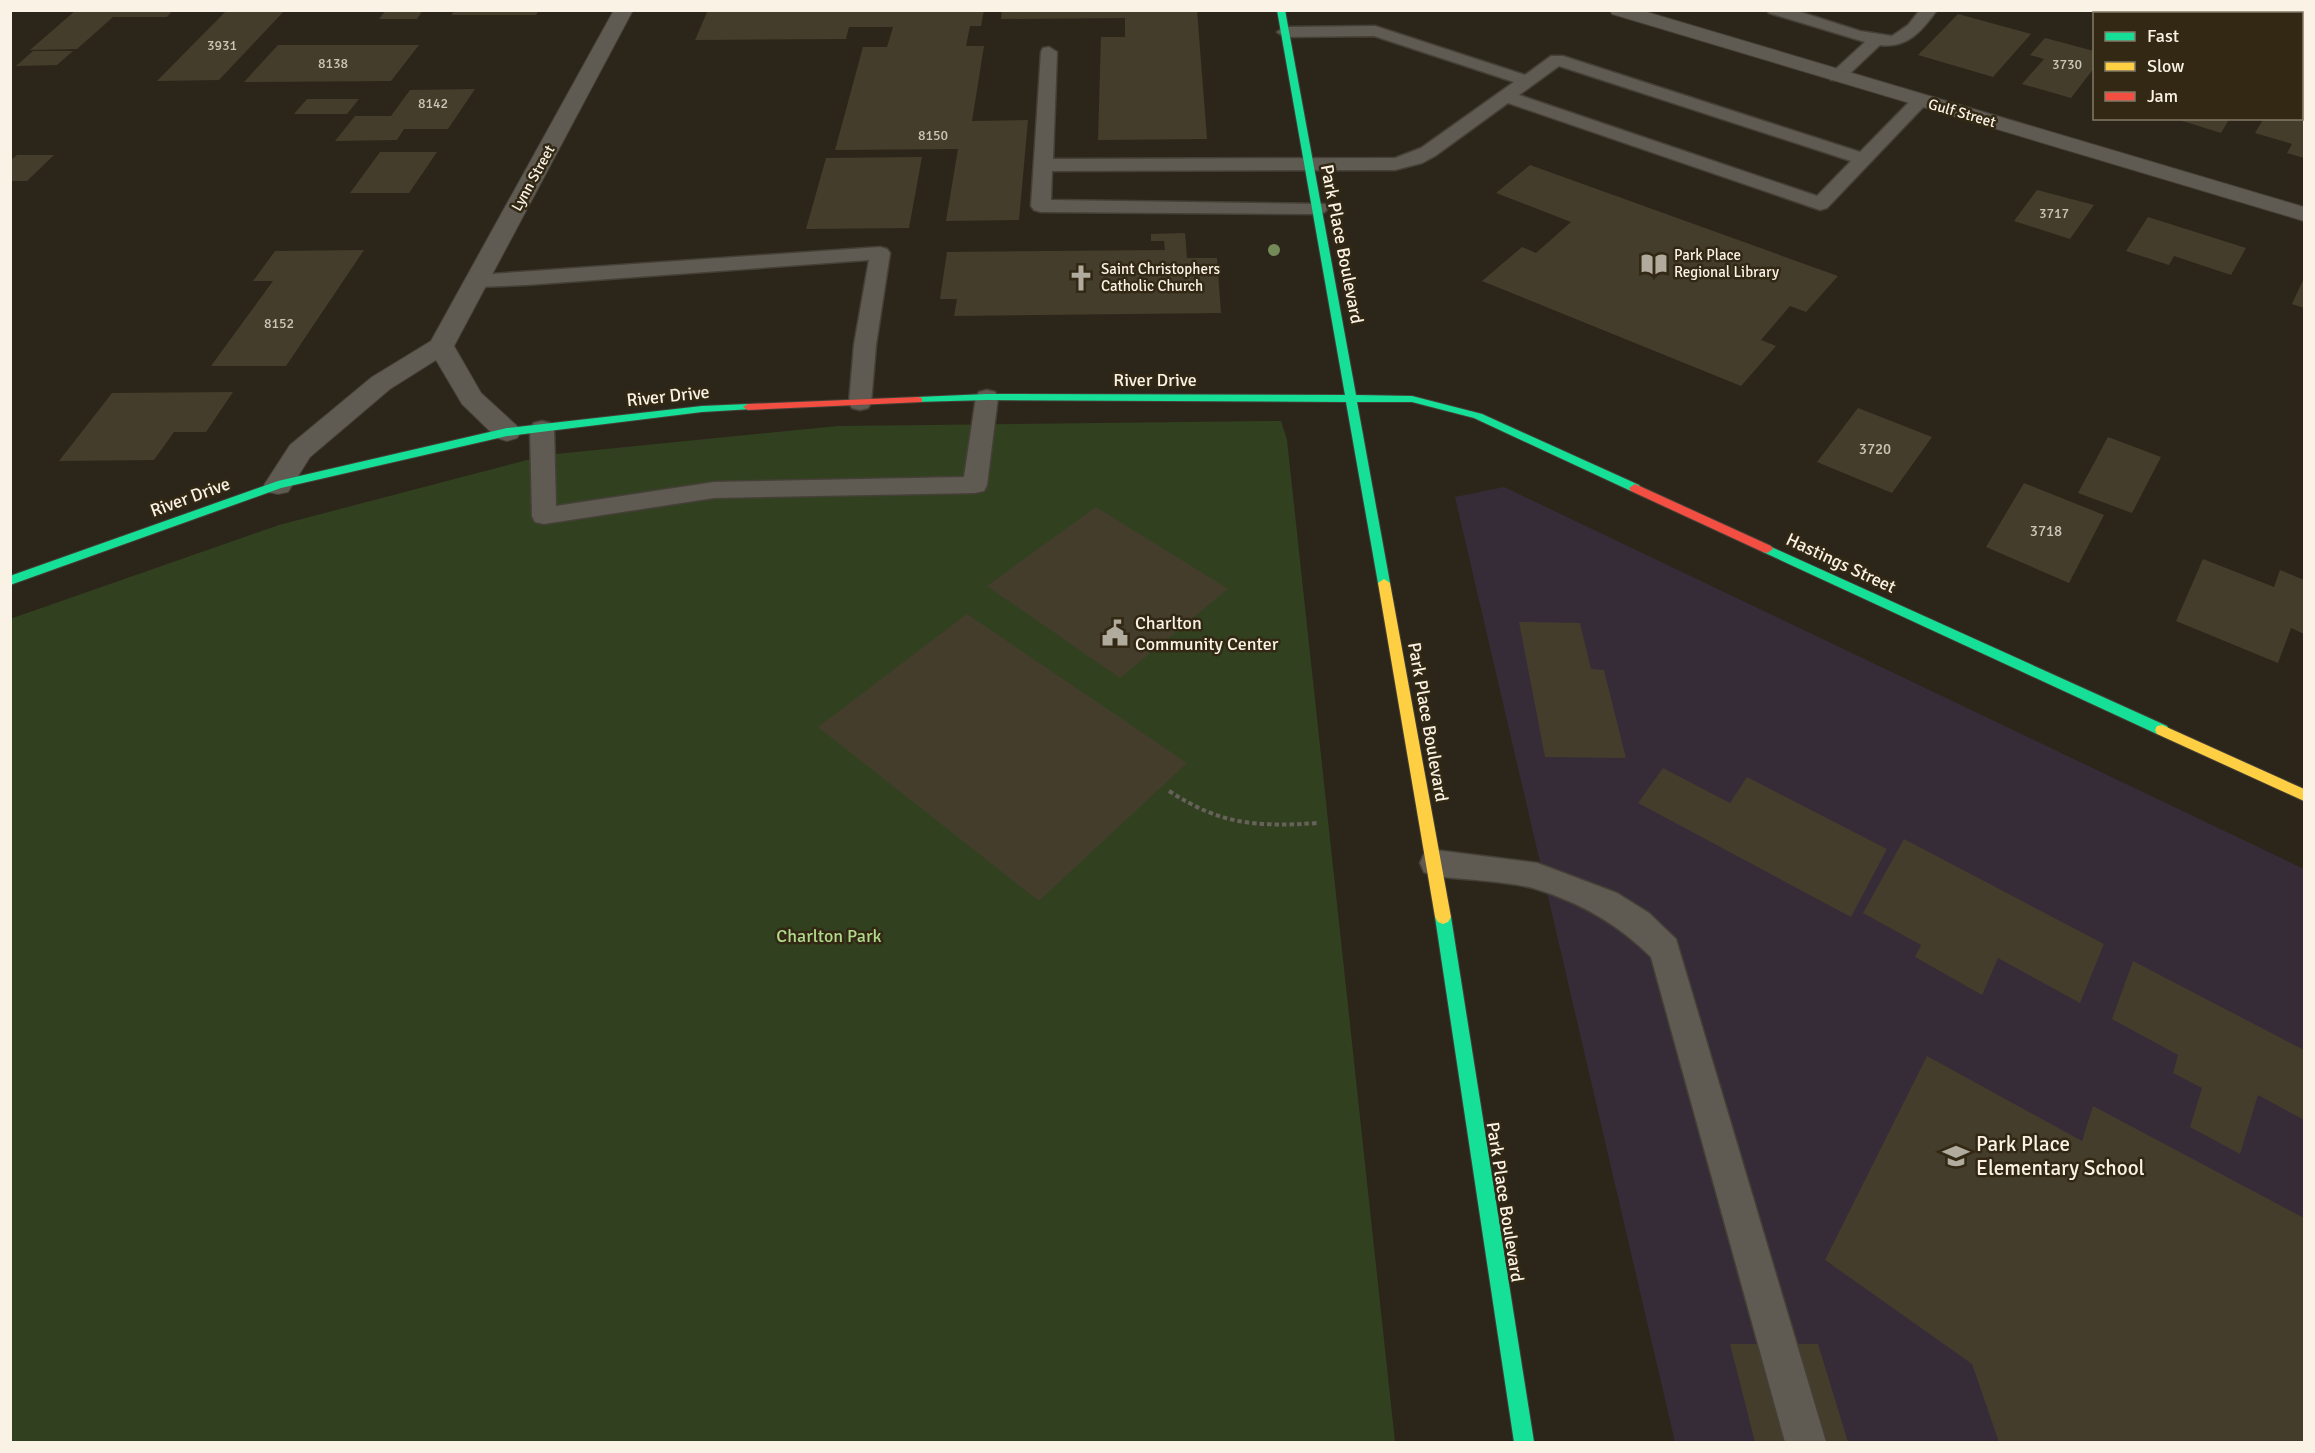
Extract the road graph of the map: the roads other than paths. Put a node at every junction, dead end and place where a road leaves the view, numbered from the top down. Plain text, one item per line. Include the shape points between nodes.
1 (624, 10) edge
2 (1281, 10) edge
3 (1619, 10) edge
4 (1775, 10) edge
5 (1929, 10) edge
6 (1285, 32) junction
7 (1877, 39) junction
8 (1049, 52) dead end
9 (1837, 76) junction
10 (1527, 81) junction
11 (1506, 97) junction
12 (1920, 101) junction
13 (1864, 159) junction
14 (1043, 165) junction
15 (1309, 165) junction
16 (1317, 208) junction
17 (2304, 214) edge
18 (477, 281) junction
19 (441, 346) junction
20 (987, 397) junction
21 (1353, 398) junction
22 (860, 403) junction
23 (542, 428) junction
24 (507, 432) junction
25 (278, 485) junction
26 (10, 581) edge
27 (2304, 795) edge
28 (1435, 863) junction
29 (1524, 1443) edge
30 (1806, 1443) edge

1 - 18 street, Lynn Street
2 - 6 street, Park Place Boulevard
3 - 9 street, Gulf Street
4 - 7 lane
5 - 7 lane via 1904,36 1895,41
6 - 10 lane via 1383,33
6 - 15 street, Park Place Boulevard
7 - 9 lane
8 - 14 lane
9 - 12 street, Gulf Street
10 - 11 lane
10 - 13 lane via 1557,60
11 - 13 lane via 1820,204
11 - 15 lane via 1415,159 1395,164
12 - 13 lane
12 - 17 street, Gulf Street
14 - 15 lane
14 - 16 lane via 1041,206
15 - 16 street, Park Place Boulevard
16 - 21 street, Park Place Boulevard
18 - 19 street, Lynn Street
18 - 22 lane via 880,253
19 - 24 street via 471,398
19 - 25 street, Lynn Street via 381,383 300,451
20 - 21 street, River Drive
20 - 22 street, River Drive
20 - 23 lane via 975,485 714,490 544,516
21 - 27 street, Hastings Street via 1412,399 1478,416
21 - 28 street, Park Place Boulevard
22 - 23 street, River Drive via 702,409
23 - 24 street, River Drive
24 - 25 street, River Drive
25 - 26 street, River Drive
28 - 29 street, Park Place Boulevard
28 - 30 lane via 1536,876 1606,903 1638,923 1665,949

